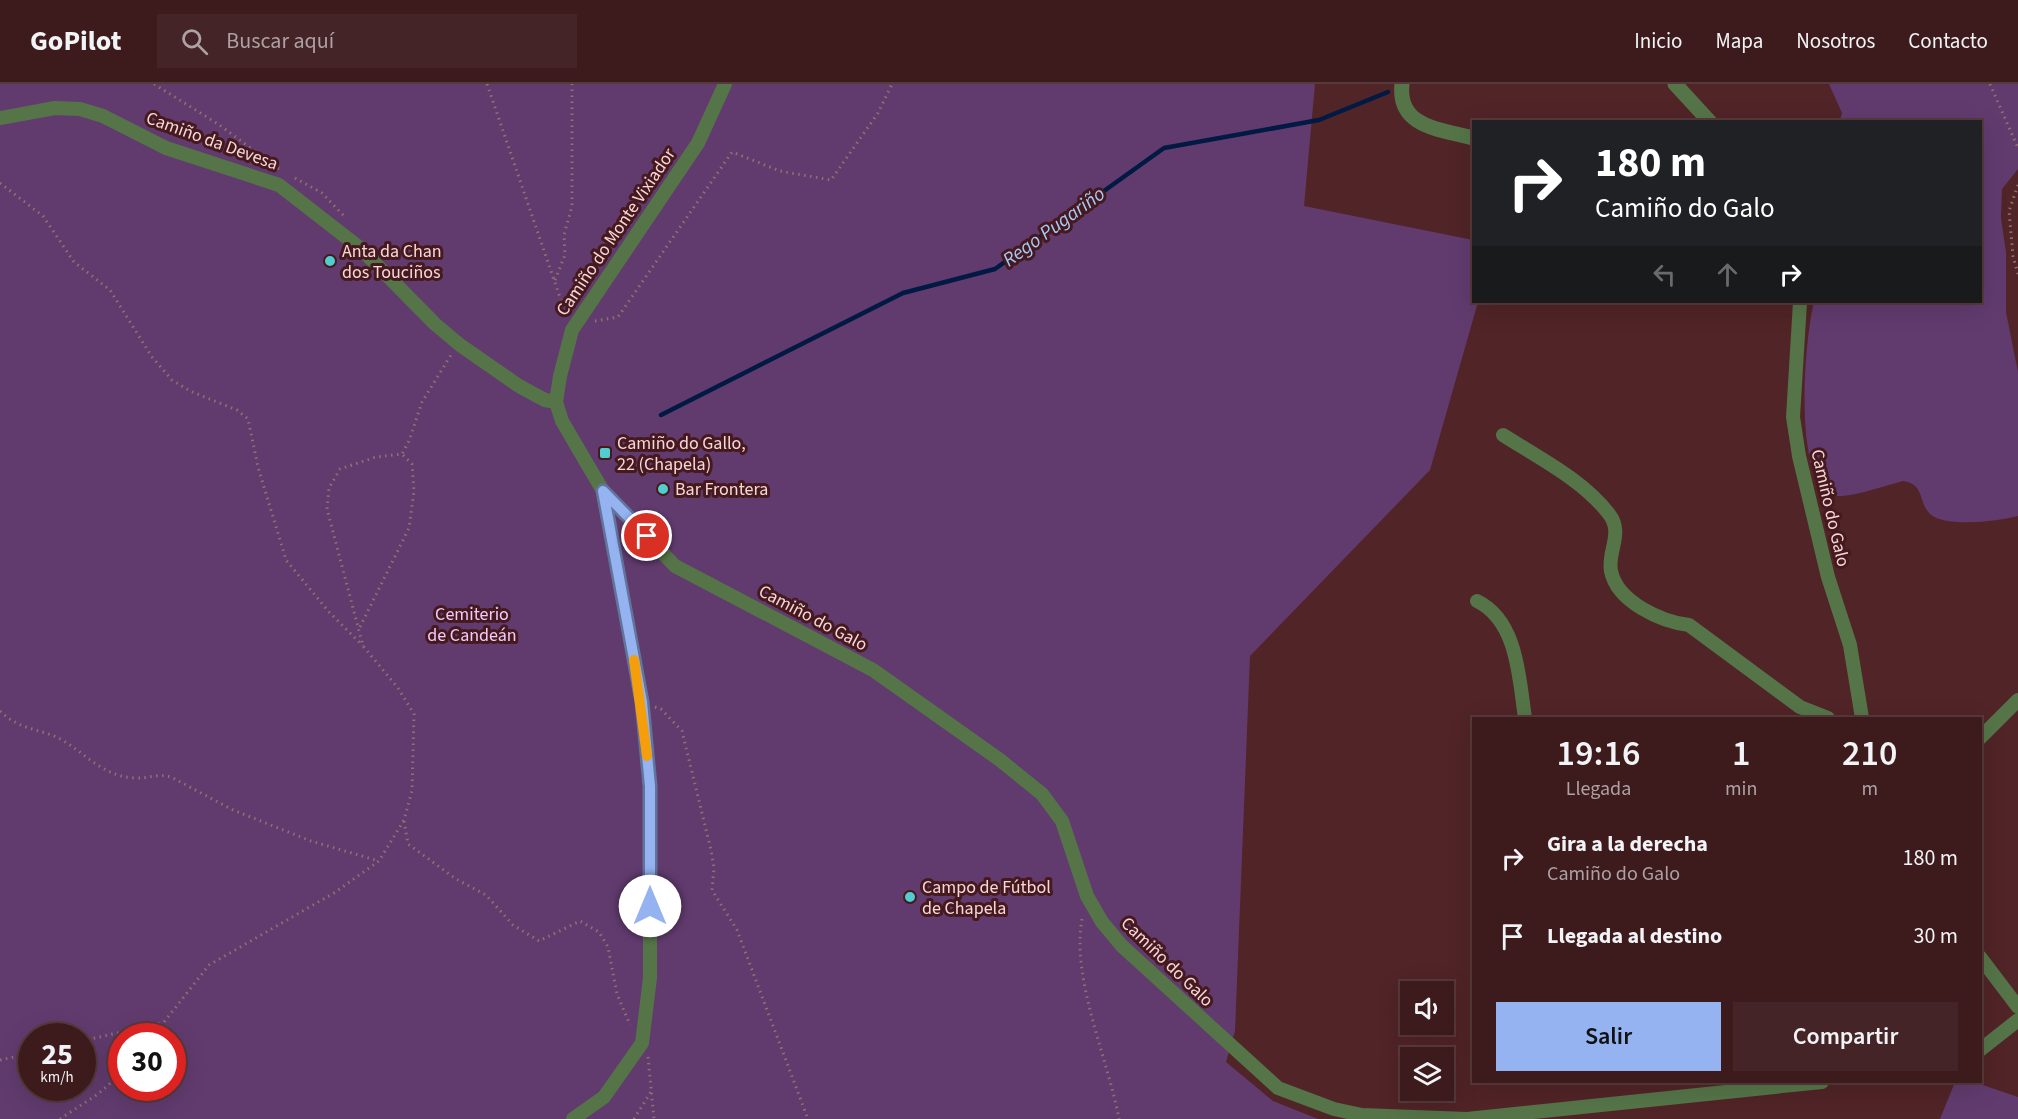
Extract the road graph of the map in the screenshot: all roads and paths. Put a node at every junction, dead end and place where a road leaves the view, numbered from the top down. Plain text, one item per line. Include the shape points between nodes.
1 (488, 84) edge
2 (572, 84) edge
3 (725, 84) edge
4 (892, 84) edge
5 (1402, 84) edge
6 (1675, 84) edge
7 (1990, 84) edge
8 (0, 118) edge
9 (1708, 120) edge
10 (1472, 138) edge
11 (2018, 148) edge
12 (0, 183) edge
13 (2018, 185) edge
14 (2018, 274) edge
15 (555, 281) junction
16 (1800, 303) edge
17 (575, 325) junction
18 (460, 345) junction
19 (556, 402) junction
20 (1503, 435) dead end
21 (402, 454) junction
22 (603, 491) junction
23 (1477, 601) dead end
24 (359, 629) junction
25 (363, 646) junction
26 (2018, 700) edge
27 (642, 702) junction
28 (0, 711) edge
29 (1525, 717) edge
30 (1825, 717) edge
31 (1862, 717) edge
32 (1982, 736) edge
33 (404, 820) junction
34 (379, 861) junction
35 (1087, 896) junction
36 (1982, 960) edge
37 (2018, 1006) edge
38 (2018, 1020) edge
39 (162, 1023) edge
40 (642, 1043) junction
41 (1982, 1048) edge
42 (18, 1056) edge
43 (0, 1060) edge
44 (1799, 1083) edge
45 (108, 1085) edge
46 (1707, 1087) edge
47 (653, 1090) junction
48 (653, 1118) edge
49 (60, 1119) edge
50 (573, 1119) edge
51 (634, 1119) edge
52 (807, 1119) edge
53 (1119, 1119) edge
54 (1467, 1119) edge

1 - 15 path
2 - 15 path via 572,206 564,235 565,255
3 - 17 street, Camiño do Monte Vixiador via 698,143
4 - 17 path via 878,113 831,180 780,171 732,152 618,317
5 - 10 street via 1401,97 1409,116 1423,125
6 - 9 street
7 - 11 path
8 - 18 street, Camiño da Devesa via 55,108 80,109 103,116 166,148 279,185 360,248
12 - 25 path via 43,216 74,262 110,290 152,357 172,380 248,419 286,560
13 - 14 path via 2010,211
15 - 17 path via 568,319
16 - 31 street, Camiño do Galo via 1793,417 1797,446 1828,577 1850,645
17 - 19 street, Camiño do Monte Vixiador
18 - 19 street, Camiño da Devesa via 519,386
18 - 21 path via 422,402
19 - 22 street via 562,421
20 - 30 street via 1573,480 1610,515 1617,532 1611,570 1618,588 1646,612 1689,625 1800,706
21 - 24 path via 412,464 414,491 409,528
21 - 24 path via 346,466 329,488 327,509
22 - 27 street
22 - 35 street, Camiño do Galo via 675,566 873,670 1042,794 1062,821
23 - 29 street via 1489,607 1514,647
24 - 25 path
25 - 33 path via 414,714 412,791
26 - 32 street
27 - 40 street via 650,786 650,978
27 - 52 path via 661,709 682,731 711,850 712,890 737,930
28 - 34 path via 22,728 61,739 98,767 135,778 160,774 171,777 233,810 311,841
33 - 34 path
33 - 40 path via 408,844 456,879 486,895 513,925 539,941 580,921 599,932 608,947 617,994 628,1024
34 - 39 path via 334,893 209,964
35 - 53 path via 1080,930 1085,986
35 - 54 street, Camiño do Galo via 1122,946 1278,1089 1362,1115
36 - 37 street
38 - 41 street
40 - 47 path
40 - 50 street via 604,1097
42 - 43 path
44 - 46 street, Camiño do Galo
45 - 49 path
46 - 54 street, Camiño do Galo
47 - 48 path
47 - 51 path

